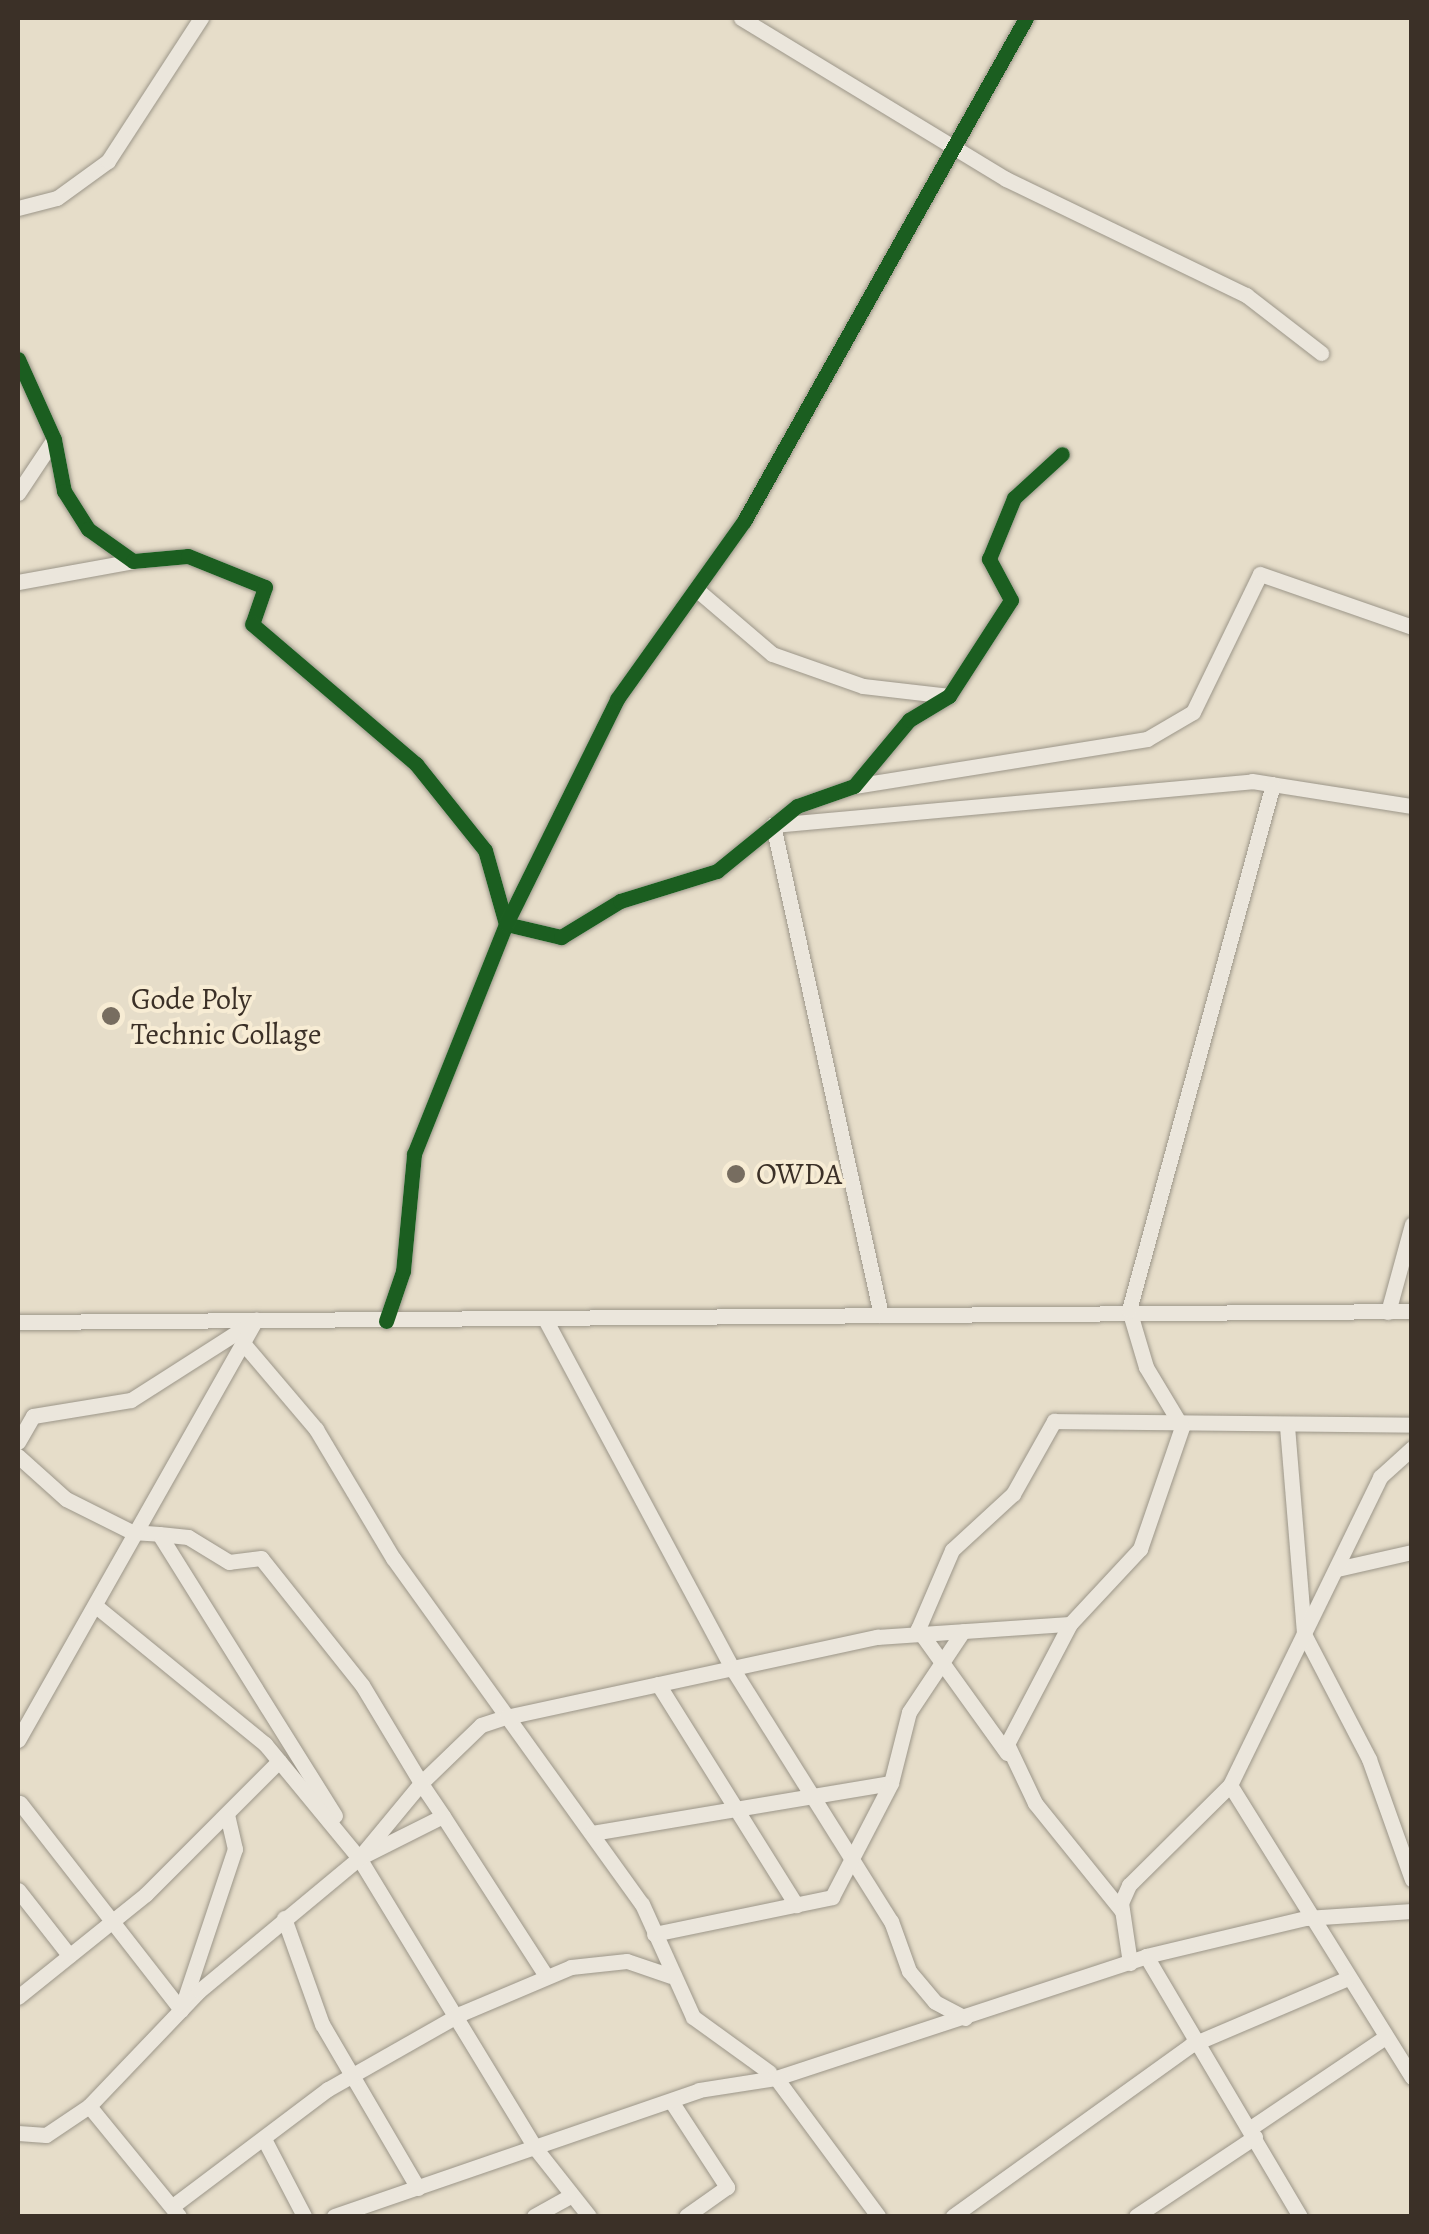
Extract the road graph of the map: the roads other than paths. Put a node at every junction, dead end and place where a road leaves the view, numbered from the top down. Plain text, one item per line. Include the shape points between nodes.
1 (201, 18) edge
2 (742, 18) edge
3 (1026, 18) edge
4 (958, 149) junction
5 (18, 208) edge
6 (1321, 353) dead end
7 (18, 359) edge
8 (54, 439) junction
9 (1062, 454) dead end
10 (18, 493) edge
11 (133, 561) junction
12 (18, 582) edge
13 (696, 589) junction
14 (1412, 627) edge
15 (949, 696) junction
16 (1273, 784) junction
17 (854, 786) junction
18 (1412, 806) edge
19 (773, 826) junction
20 (506, 924) junction
21 (1412, 1224) edge
22 (1129, 1310) junction
23 (1412, 1311) edge
24 (1388, 1312) junction
25 (881, 1315) junction
26 (545, 1319) junction
27 (256, 1320) junction
28 (386, 1320) junction
29 (18, 1322) edge
30 (243, 1343) junction
31 (1412, 1425) edge
32 (1286, 1426) junction
33 (1182, 1427) junction
34 (18, 1442) edge
35 (1412, 1448) edge
36 (18, 1456) edge
37 (132, 1532) junction
38 (159, 1534) junction
39 (1412, 1552) edge
40 (1337, 1569) junction
41 (98, 1607) junction
42 (1070, 1624) junction
43 (963, 1631) junction
44 (1304, 1634) junction
45 (924, 1637) junction
46 (938, 1658) junction
47 (732, 1668) junction
48 (658, 1684) junction
49 (506, 1717) junction
50 (18, 1740) edge
51 (1007, 1753) junction
52 (280, 1761) junction
53 (421, 1783) junction
54 (891, 1783) junction
55 (1230, 1785) junction
56 (817, 1797) junction
57 (20, 1803) edge
58 (740, 1812) junction
59 (228, 1814) junction
60 (443, 1816) junction
61 (592, 1833) junction
62 (853, 1854) junction
63 (359, 1858) junction
64 (1412, 1880) edge
65 (18, 1890) edge
66 (796, 1905) junction
67 (1122, 1911) junction
68 (1412, 1911) edge
69 (284, 1918) junction
70 (1306, 1918) junction
71 (112, 1921) junction
72 (654, 1934) junction
73 (69, 1956) junction
74 (1146, 1956) junction
75 (1130, 1963) junction
76 (546, 1976) junction
77 (672, 1976) junction
78 (1346, 1980) junction
79 (18, 1997) edge
80 (181, 2010) junction
81 (460, 2014) junction
82 (965, 2018) junction
83 (1384, 2038) junction
84 (1191, 2045) junction
85 (772, 2075) junction
86 (350, 2076) junction
87 (1412, 2076) edge
88 (671, 2100) junction
89 (89, 2106) junction
90 (18, 2133) edge
91 (1252, 2133) junction
92 (264, 2139) junction
93 (536, 2150) junction
94 (418, 2188) junction
95 (568, 2197) junction
96 (177, 2211) edge
97 (304, 2216) edge
98 (334, 2216) edge
99 (534, 2216) edge
100 (590, 2216) edge
101 (686, 2216) edge
102 (878, 2216) edge
103 (953, 2216) edge
104 (1136, 2216) edge
105 (1300, 2216) edge

1 - 5 street via 108,161 57,198
2 - 4 street
3 - 4 street
4 - 6 street via 1110,236 1246,295
4 - 13 street
7 - 8 street
8 - 10 street
8 - 11 street via 64,491 88,529
9 - 15 street via 1014,498 989,559 1011,600
11 - 12 street
11 - 20 street via 188,556 266,586 252,624 416,764 485,850
13 - 15 street via 772,654 863,686
13 - 20 street via 617,700
14 - 17 street via 1260,574 1193,712 1147,739
15 - 17 street via 909,720
16 - 18 street
16 - 19 street
16 - 22 street
17 - 19 street via 797,806
19 - 20 street via 717,871 620,901 561,937
19 - 25 street
20 - 28 street via 414,1154 403,1270
21 - 24 street
22 - 24 street
22 - 25 street
22 - 33 street via 1146,1368
23 - 24 street
25 - 26 street
26 - 28 street
26 - 47 street
27 - 28 street
27 - 29 street
27 - 30 street
27 - 34 street via 131,1400 33,1416
30 - 37 street
30 - 49 street via 316,1429
31 - 32 street
32 - 33 street
32 - 44 street
33 - 42 street via 1140,1549
33 - 45 street via 1054,1421 1013,1494 952,1550 918,1629
35 - 40 street via 1380,1478
36 - 37 street via 66,1499
37 - 38 street
37 - 41 street
38 - 53 street via 188,1538 228,1562 261,1558 362,1684
38 - 63 street
39 - 40 street
40 - 44 street
41 - 50 street
41 - 52 street
42 - 43 street
42 - 51 street
43 - 45 street
43 - 46 street
44 - 55 street
44 - 64 street via 1369,1759
45 - 46 street
45 - 47 street via 877,1637
46 - 51 street
46 - 54 street via 921,1705 910,1712
47 - 48 street
47 - 56 street
48 - 49 street
48 - 58 street
49 - 53 street via 481,1724
49 - 61 street
51 - 67 street via 1084,1872
52 - 59 street
52 - 63 street
53 - 60 street
53 - 63 street
54 - 56 street
54 - 62 street
55 - 67 street via 1129,1884
55 - 70 street
56 - 58 street
56 - 62 street
57 - 71 street
58 - 61 street
58 - 66 street
59 - 71 street
59 - 80 street via 235,1848
60 - 63 street
60 - 76 street
61 - 72 street
62 - 66 street via 832,1897
62 - 82 street via 909,1971 935,2002
63 - 69 street
63 - 81 street
65 - 73 street
66 - 72 street
67 - 75 street
68 - 70 street
69 - 80 street
69 - 86 street
70 - 74 street
70 - 78 street
71 - 73 street
71 - 80 street
72 - 77 street
73 - 79 street
74 - 75 street
74 - 84 street
75 - 82 street
76 - 77 street via 627,1960
76 - 81 street
77 - 85 street via 693,2018
78 - 83 street
78 - 84 street
80 - 89 street
81 - 86 street
81 - 93 street
82 - 85 street
83 - 87 street
83 - 91 street
84 - 91 street
84 - 103 street
85 - 88 street
85 - 102 street
86 - 92 street
86 - 94 street
88 - 93 street
88 - 101 street via 728,2187
89 - 90 street via 46,2135
89 - 96 street
91 - 104 street
91 - 105 street
92 - 96 street
92 - 97 street
93 - 94 street
93 - 95 street
94 - 98 street
95 - 99 street
95 - 100 street

